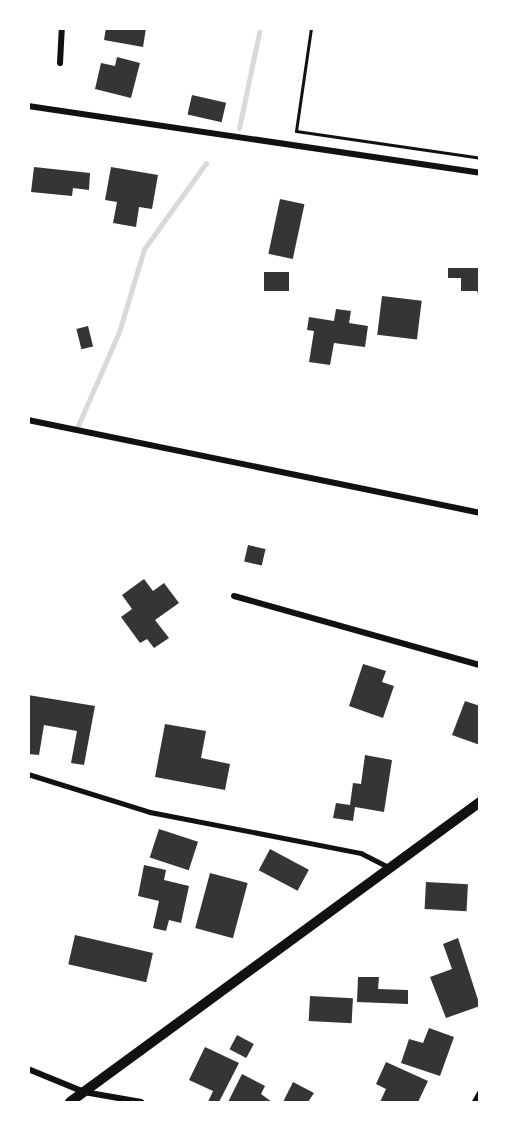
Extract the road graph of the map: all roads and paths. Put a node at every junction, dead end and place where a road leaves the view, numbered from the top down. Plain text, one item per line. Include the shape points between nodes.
1 (62, 28) edge
2 (311, 28) edge
3 (60, 63) dead end
4 (28, 106) edge
5 (480, 158) edge
6 (480, 173) edge
7 (28, 420) edge
8 (480, 513) edge
9 (234, 596) dead end
10 (480, 665) edge
11 (28, 774) edge
12 (480, 802) edge
13 (392, 868) junction
14 (28, 1069) edge
15 (84, 1092) junction
16 (480, 1093) edge
17 (70, 1102) edge
18 (141, 1102) edge
19 (475, 1102) edge

1 - 3 street
2 - 5 path via 296,131
4 - 6 street
7 - 8 street
9 - 10 street
11 - 13 lane via 150,812 361,853
12 - 13 street
13 - 15 street
14 - 15 street
15 - 17 street
15 - 18 street
16 - 19 street

